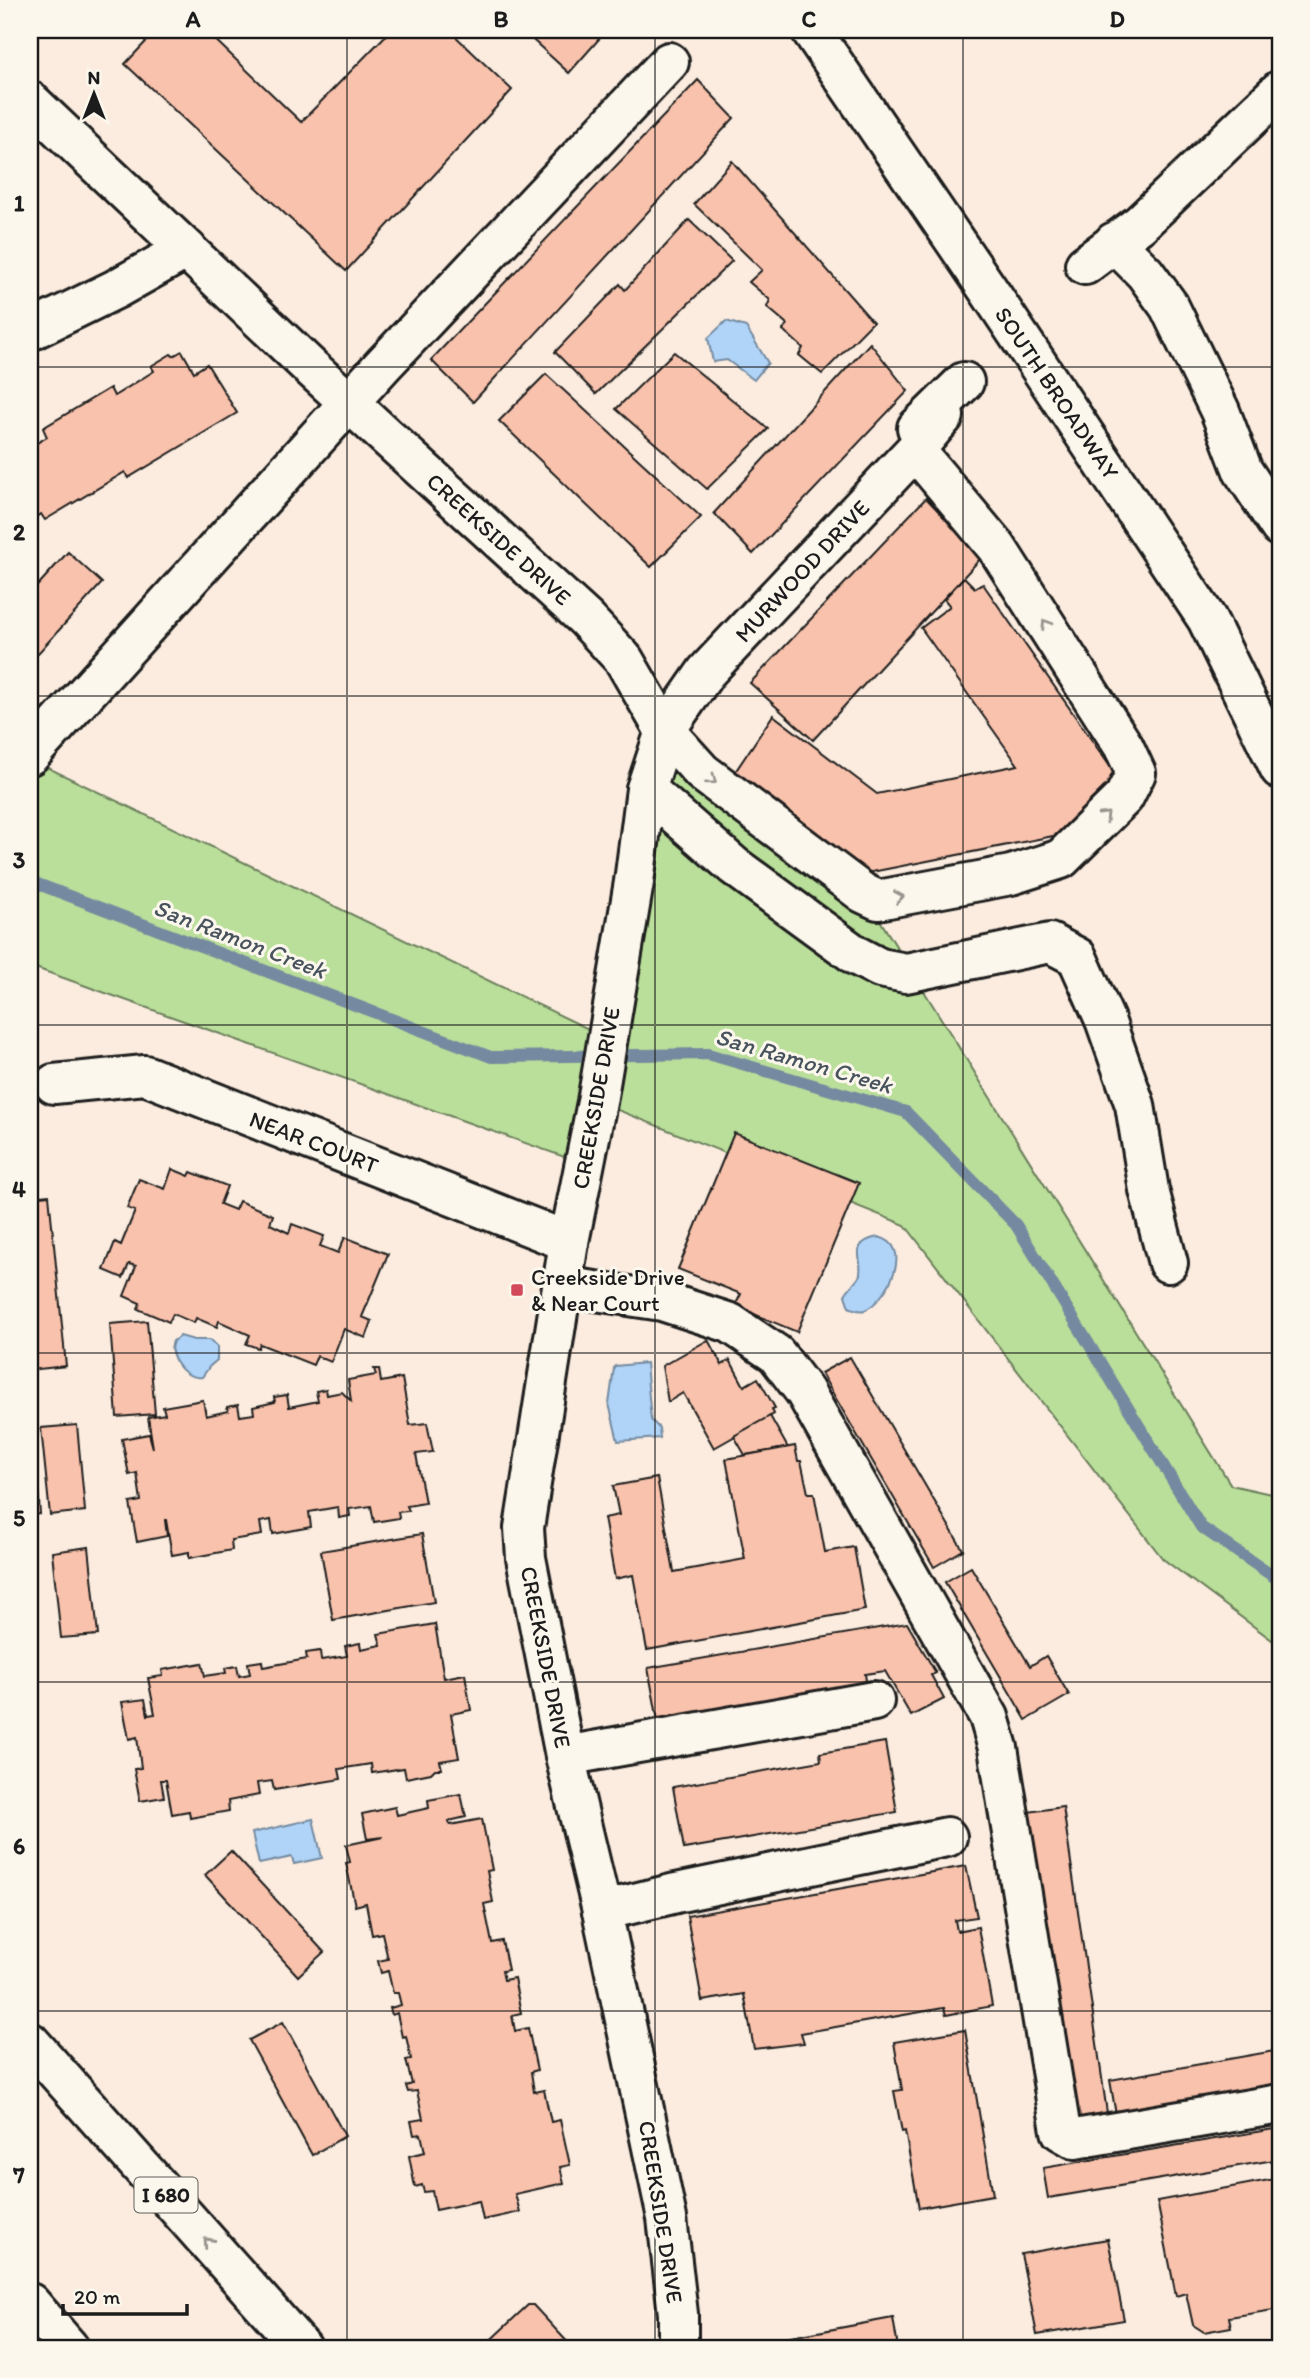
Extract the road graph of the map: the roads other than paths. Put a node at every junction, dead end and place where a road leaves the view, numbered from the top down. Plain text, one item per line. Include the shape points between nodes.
1 (811, 30) edge
2 (669, 62) dead end
3 (1280, 90) edge
4 (30, 101) edge
5 (187, 249) junction
6 (30, 331) edge
7 (964, 383) dead end
8 (350, 403) junction
9 (944, 416) dead end
10 (915, 450) junction
11 (1280, 527) edge
12 (689, 663) dead end
13 (665, 731) junction
14 (30, 755) edge
15 (1280, 769) edge
16 (646, 789) junction
17 (54, 1084) dead end
18 (569, 1242) junction
19 (1168, 1263) dead end
20 (562, 1286) junction
21 (873, 1701) dead end
22 (565, 1756) junction
23 (947, 1837) dead end
24 (602, 1912) junction
25 (30, 2042) edge
26 (1280, 2104) edge
27 (30, 2303) edge
28 (69, 2348) edge
29 (302, 2348) edge
30 (678, 2348) edge

1 - 15 main road, SOUTH BROADWAY via 1207,619
2 - 8 main road
3 - 11 main road via 1139,224 1099,254 1145,273 1169,306 1220,411 1243,471
4 - 5 main road, CREEKSIDE DRIVE
5 - 6 main road
5 - 8 main road, CREEKSIDE DRIVE
7 - 12 main road
8 - 13 main road, CREEKSIDE DRIVE via 586,619 624,660
8 - 14 main road
9 - 10 main road, MURWOOD DRIVE
10 - 13 main road, MURWOOD DRIVE via 706,672
13 -> 10 main road via 702,772 878,900 1012,876 1061,859 1124,797 1136,773 1124,747 997,548
13 - 16 main road, CREEKSIDE DRIVE
16 - 18 main road, CREEKSIDE DRIVE via 597,1102
16 - 19 main road via 734,866 880,968 906,973 1050,943 1077,957 1135,1105 1149,1190
17 - 18 main road, NEAR COURT via 145,1075
18 - 20 main road, CREEKSIDE DRIVE
20 - 22 main road, CREEKSIDE DRIVE via 524,1528
20 - 26 main road via 662,1301 730,1323 776,1354 805,1392 989,1717 1062,2131 1075,2139
21 - 22 main road
22 - 24 main road, CREEKSIDE DRIVE
23 - 24 main road
24 - 30 main road, CREEKSIDE DRIVE via 667,2218
29 -> 25 main road, I 680
27 - 28 main road

